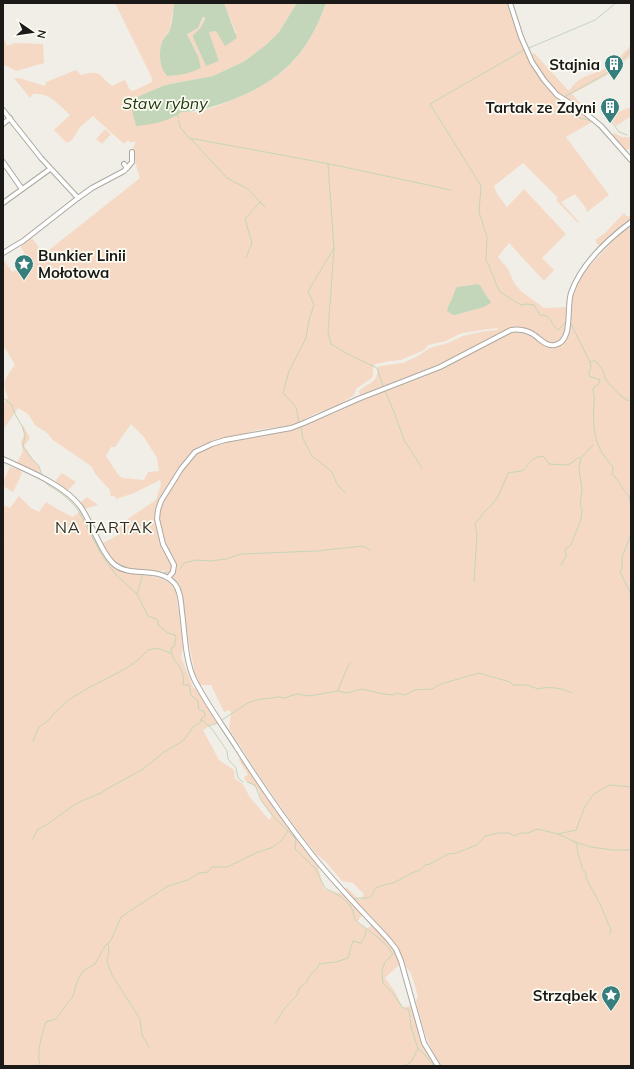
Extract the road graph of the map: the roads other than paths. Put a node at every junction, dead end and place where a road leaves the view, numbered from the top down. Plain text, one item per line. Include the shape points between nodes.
1 (510, 3) edge
2 (3, 110) edge
3 (10, 118) junction
4 (3, 124) edge
5 (132, 152) dead end
6 (631, 160) edge
7 (3, 162) edge
8 (124, 164) dead end
9 (50, 168) junction
10 (127, 168) junction
11 (22, 189) junction
12 (78, 198) junction
13 (3, 203) edge
14 (631, 222) edge
15 (3, 253) edge
16 (3, 459) edge
17 (168, 578) junction
18 (438, 1066) edge

1 - 6 street via 532,62 544,80 557,95 601,126
2 - 3 street
3 - 4 street
3 - 9 street
5 - 10 street via 132,162
7 - 11 street
8 - 10 street
9 - 11 street
9 - 12 street
10 - 12 street
11 - 13 street
12 - 15 street via 23,241
14 - 17 street via 604,245 580,274 568,305 567,333 564,340 557,344 546,344 527,331 511,330 440,367 345,404 304,424 226,440 196,452 181,469 158,510 163,544 174,565 173,572
16 - 17 street via 58,486 80,506 105,553 115,565 161,574
17 - 18 street via 179,592 186,649 194,679 267,794 310,852 396,949 424,1043

